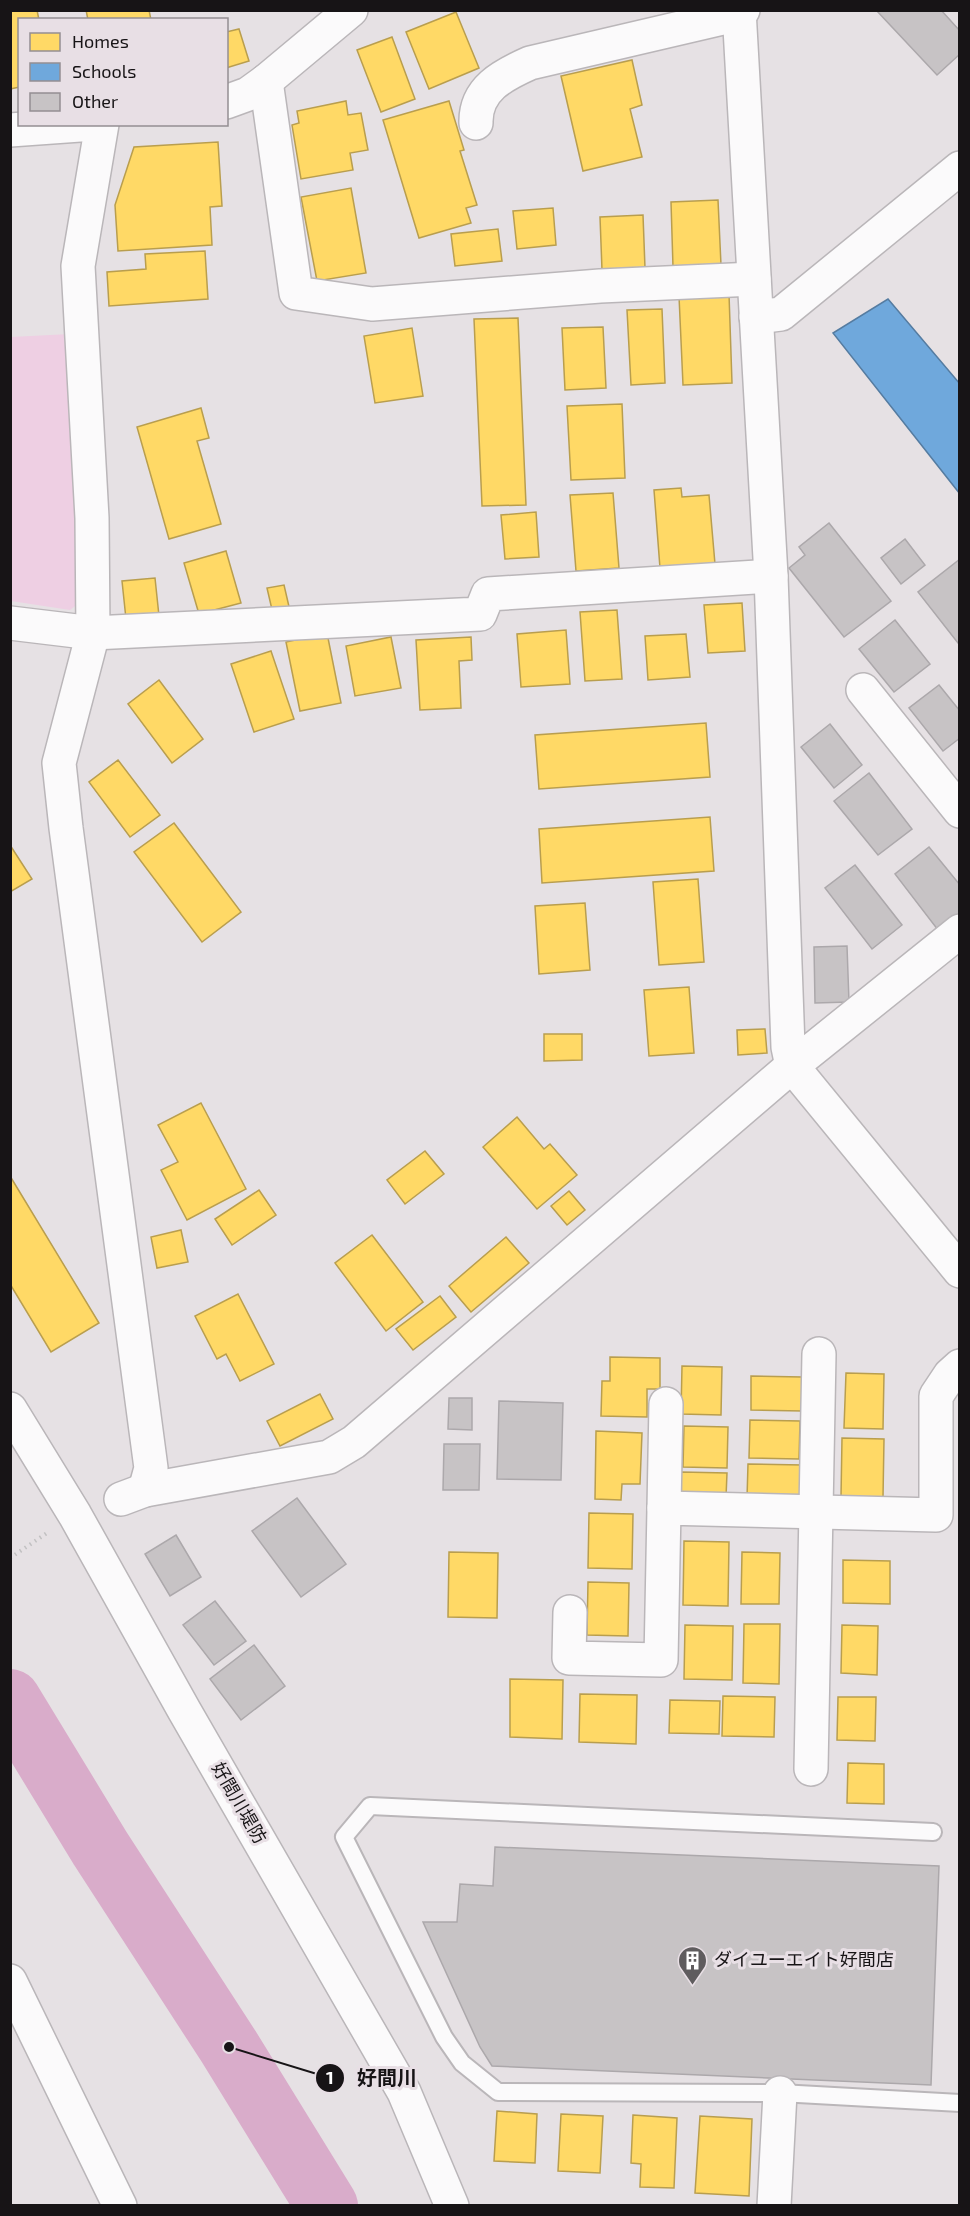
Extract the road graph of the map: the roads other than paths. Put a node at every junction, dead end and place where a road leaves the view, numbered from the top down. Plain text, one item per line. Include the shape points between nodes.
1 (351, 10) edge
2 (741, 12) edge
3 (266, 81) junction
4 (228, 101) edge
5 (476, 123) dead end
6 (66, 126) edge
7 (102, 126) edge
8 (10, 130) edge
9 (960, 168) edge
10 (754, 279) junction
11 (756, 317) junction
12 (771, 576) junction
13 (10, 623) edge
14 (93, 633) junction
15 (863, 690) dead end
16 (960, 811) edge
17 (960, 931) edge
18 (792, 1066) junction
19 (960, 1271) edge
20 (819, 1354) dead end
21 (960, 1366) edge
22 (666, 1404) dead end
23 (10, 1409) edge
24 (664, 1508) junction
25 (816, 1512) junction
26 (570, 1612) dead end
27 (811, 1769) dead end
28 (933, 1832) dead end
29 (10, 1981) edge
30 (780, 2093) junction
31 (960, 2103) edge
32 (120, 2205) edge
33 (452, 2205) edge
34 (774, 2205) edge

1 - 3 street
2 - 5 street via 530,63 493,83 479,103
2 - 10 street
3 - 4 street
3 - 10 street via 296,293 372,304 600,286
6 - 8 street
7 - 14 street via 78,266 92,518
9 - 11 street via 781,314
10 - 11 street
11 - 12 street
12 - 14 street via 488,594 480,614
12 - 18 street via 788,1047
13 - 14 street
14 - 18 street via 59,763 151,1468 133,1495 309,1462 329,1457 354,1442
15 - 16 street
17 - 18 street
18 - 19 street
20 - 25 street
21 - 25 street via 936,1396 936,1515
22 - 24 street
23 - 33 street, 好間川堤防 via 75,1515 404,2092
24 - 25 street
24 - 26 street via 661,1660 569,1658
25 - 27 street
28 - 30 lane via 370,1806 344,1838 444,2037 462,2063 498,2092
29 - 32 street
30 - 31 lane
30 - 34 street

